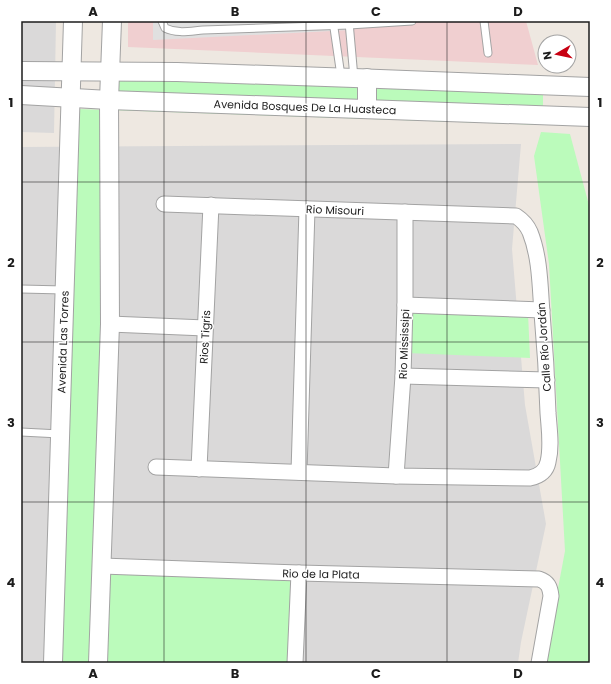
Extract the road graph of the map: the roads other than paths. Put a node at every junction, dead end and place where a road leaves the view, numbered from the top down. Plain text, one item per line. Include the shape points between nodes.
1 (73, 21) edge
2 (112, 21) edge
3 (162, 21) edge
4 (412, 21) edge
5 (484, 21) edge
6 (394, 22) edge
7 (334, 23) edge
8 (349, 23) edge
9 (488, 53) dead end
10 (21, 71) edge
11 (110, 71) junction
12 (71, 72) junction
13 (177, 72) junction
14 (354, 78) junction
15 (590, 87) edge
16 (21, 95) edge
17 (70, 97) junction
18 (109, 100) junction
19 (176, 102) junction
20 (367, 109) junction
21 (590, 117) edge
22 (164, 204) dead end
23 (212, 205) junction
24 (307, 209) junction
25 (405, 212) junction
26 (506, 215) joint
27 (21, 289) edge
28 (64, 290) junction
29 (405, 306) junction
30 (542, 310) junction
31 (110, 324) junction
32 (205, 328) junction
33 (403, 376) junction
34 (547, 380) junction
35 (21, 432) edge
36 (60, 434) junction
37 (156, 467) dead end
38 (199, 469) junction
39 (299, 472) junction
40 (396, 476) junction
41 (102, 566) junction
42 (299, 573) junction
43 (53, 663) edge
44 (98, 663) edge
45 (295, 663) edge
46 (539, 663) edge

1 - 12 street, Avenida Las Torres
2 - 11 street
3 - 7 lane via 165,28 179,32
4 - 6 lane
5 - 9 lane
6 - 8 lane
7 - 8 lane
7 - 14 lane
8 - 14 lane
10 - 12 street
11 - 12 street
11 - 13 street
11 - 18 street
12 - 17 street, Avenida Las Torres
13 - 14 street
13 - 19 street
14 - 15 street
14 - 20 street
16 - 17 street, Avenida Bosques De La Huasteca
17 - 18 street, Avenida Bosques De La Huasteca
17 - 28 street, Avenida Las Torres
18 - 19 street, Avenida Bosques De La Huasteca
18 - 31 street
19 - 20 street, Avenida Bosques De La Huasteca
20 - 21 street, Avenida Bosques De La Huasteca
22 - 23 street, Rio Misouri
23 - 24 street, Rio Misouri
23 - 32 street, Rios Tigris
24 - 25 street, Rio Misouri
24 - 39 street
25 - 26 street, Rio Misouri
25 - 29 street, Rio Mississipi
26 - 30 street, Calle Río Jordán via 520,218 530,232 538,263
27 - 28 lane
28 - 36 street, Avenida Las Torres
29 - 30 street
29 - 33 street, Rio Mississipi
30 - 34 street, Calle Río Jordán
31 - 32 street
31 - 41 street
32 - 38 street, Rios Tigris
33 - 34 street
33 - 40 street, Rio Mississipi
34 - 40 street, Calle Río Jordán via 548,461 542,474 525,478
35 - 36 lane
36 - 43 street, Avenida Las Torres
37 - 38 street
38 - 39 street
39 - 40 street
41 - 42 street, Rio de la Plata
41 - 44 street
42 - 45 street
42 - 46 street, Rio de la Plata via 545,581 550,586 551,596

